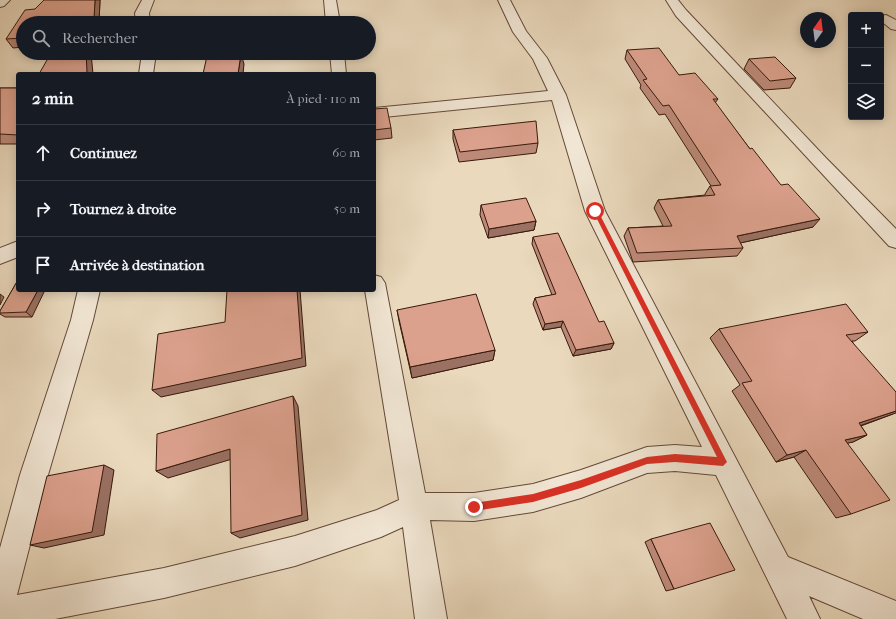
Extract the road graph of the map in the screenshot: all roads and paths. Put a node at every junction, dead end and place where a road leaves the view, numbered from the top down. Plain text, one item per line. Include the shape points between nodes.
1 (4, 0) edge
2 (148, 0) edge
3 (330, 0) edge
4 (504, 0) edge
5 (672, 0) edge
6 (0, 3) edge
7 (142, 16) edge
8 (332, 16) edge
9 (148, 60) edge
10 (338, 60) edge
11 (146, 72) edge
12 (339, 72) edge
13 (558, 95) junction
14 (376, 113) edge
15 (896, 241) edge
16 (16, 250) edge
17 (0, 256) edge
18 (89, 292) edge
19 (376, 292) edge
20 (723, 462) junction
21 (414, 507) junction
22 (778, 568) junction
23 (0, 603) edge
24 (0, 614) edge
25 (896, 617) edge
26 (431, 619) edge
27 (804, 619) edge

1 - 6 street
2 - 7 street
3 - 8 street
4 - 13 street via 520,32 540,58
5 - 15 street via 814,156
9 - 11 street
10 - 12 street
13 - 14 street
13 - 20 street via 595,211
16 - 17 street
18 - 23 street via 34,475
19 - 21 street
20 - 21 street via 675,458 647,460 533,498 474,507
20 - 22 street
21 - 24 street via 381,523 294,551 164,583
21 - 26 street
22 - 25 street
22 - 27 street

